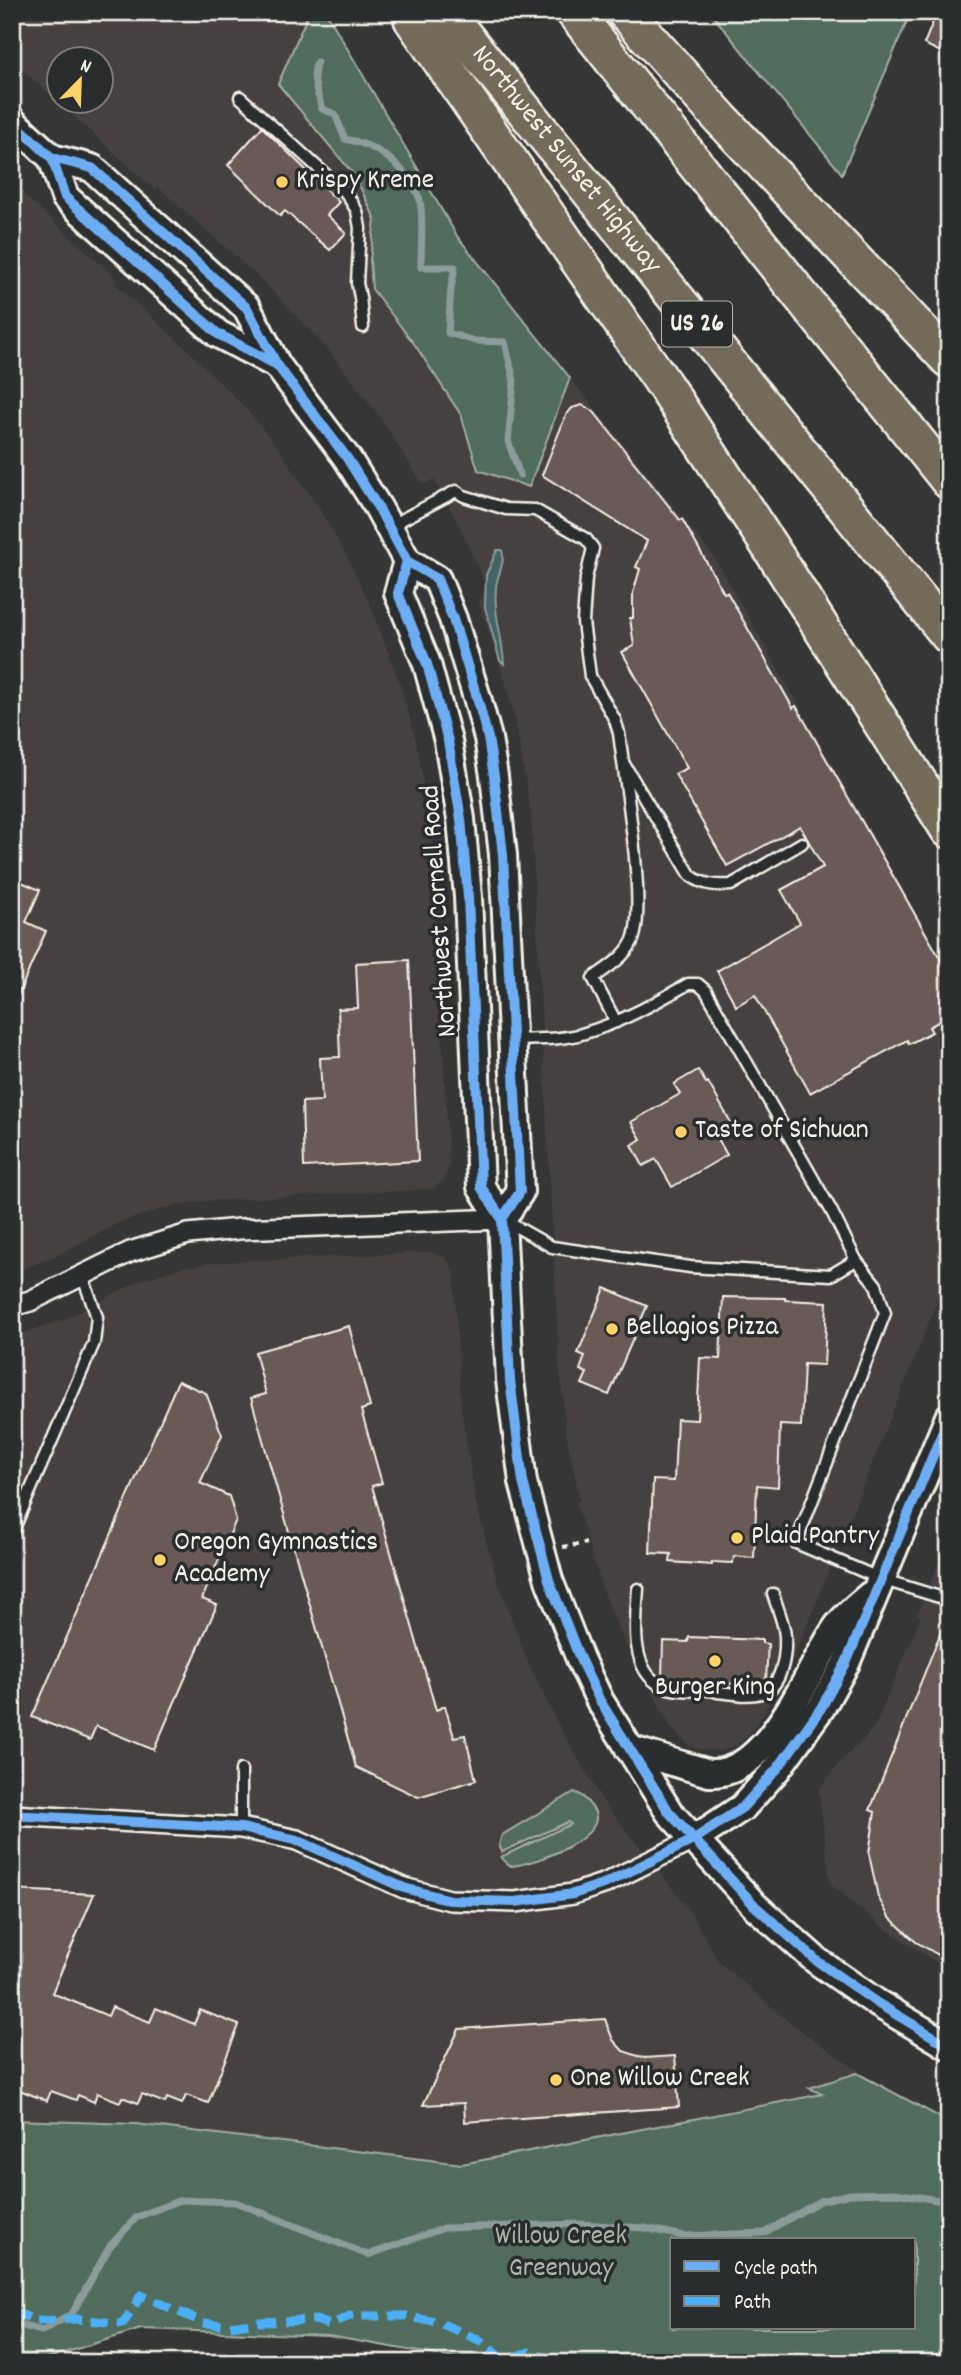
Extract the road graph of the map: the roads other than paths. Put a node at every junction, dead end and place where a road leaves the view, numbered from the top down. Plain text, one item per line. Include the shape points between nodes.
1 (412, 12) edge
2 (445, 12) edge
3 (574, 12) edge
4 (625, 12) edge
5 (240, 97) dead end
6 (12, 121) edge
7 (52, 158) junction
8 (363, 327) dead end
9 (949, 360) edge
10 (277, 365) junction
11 (949, 481) edge
12 (388, 527) junction
13 (407, 561) junction
14 (949, 636) edge
15 (622, 760) junction
16 (949, 830) edge
17 (802, 843) dead end
18 (616, 1022) junction
19 (513, 1040) junction
20 (502, 1219) junction
21 (856, 1260) junction
22 (83, 1277) junction
23 (13, 1303) edge
24 (949, 1417) edge
25 (12, 1534) edge
26 (880, 1583) junction
27 (638, 1589) dead end
28 (772, 1594) dead end
29 (949, 1600) edge
30 (698, 1690) dead end
31 (717, 1692) dead end
32 (629, 1749) junction
33 (241, 1770) dead end
34 (12, 1815) edge
35 (241, 1828) junction
36 (693, 1840) junction
37 (949, 2046) edge

1 - 16 highway via 412,19 679,408
2 - 14 highway, Northwest Sunset Highway / US 26
3 - 11 highway
4 - 9 highway
5 - 8 lane via 352,202 360,228 356,283
6 - 7 main road
7 - 10 main road via 65,197 218,334
7 - 10 main road via 92,168 247,308
10 - 12 main road via 333,438
12 - 13 main road
12 - 15 lane via 456,491 506,509 535,510 586,539 593,548 583,622 590,676 615,720
13 - 19 main road via 437,579 488,738 503,855
13 - 20 main road, Northwest Cornell Road via 398,593 448,741 461,819 481,1187
15 - 17 lane via 691,876 700,882 731,885
15 - 18 lane via 638,925 626,951 593,978
18 - 19 lane via 584,1034
18 - 21 lane via 688,984 698,984 706,991
19 - 20 main road via 520,1192
20 - 21 lane via 552,1247 690,1267 831,1275
20 - 22 street via 188,1234 130,1252
20 - 32 main road via 510,1380 523,1482 561,1612 600,1701
21 - 26 lane via 876,1284 885,1313 796,1543
22 - 23 street via 30,1301
22 - 25 lane via 97,1317 94,1343
24 - 26 main road
26 - 29 lane
26 - 32 main road via 836,1628 794,1705 772,1734 735,1768 709,1773
26 - 36 main road via 832,1690 778,1768 743,1807
27 - 30 lane via 635,1624 644,1669 662,1687
28 - 31 lane via 785,1636 782,1670 775,1683 763,1693
32 - 36 main road
33 - 35 lane
34 - 35 street
35 - 36 street via 297,1840 416,1891 450,1900 515,1902 573,1894 606,1883
36 - 37 main road via 755,1906 817,1961

